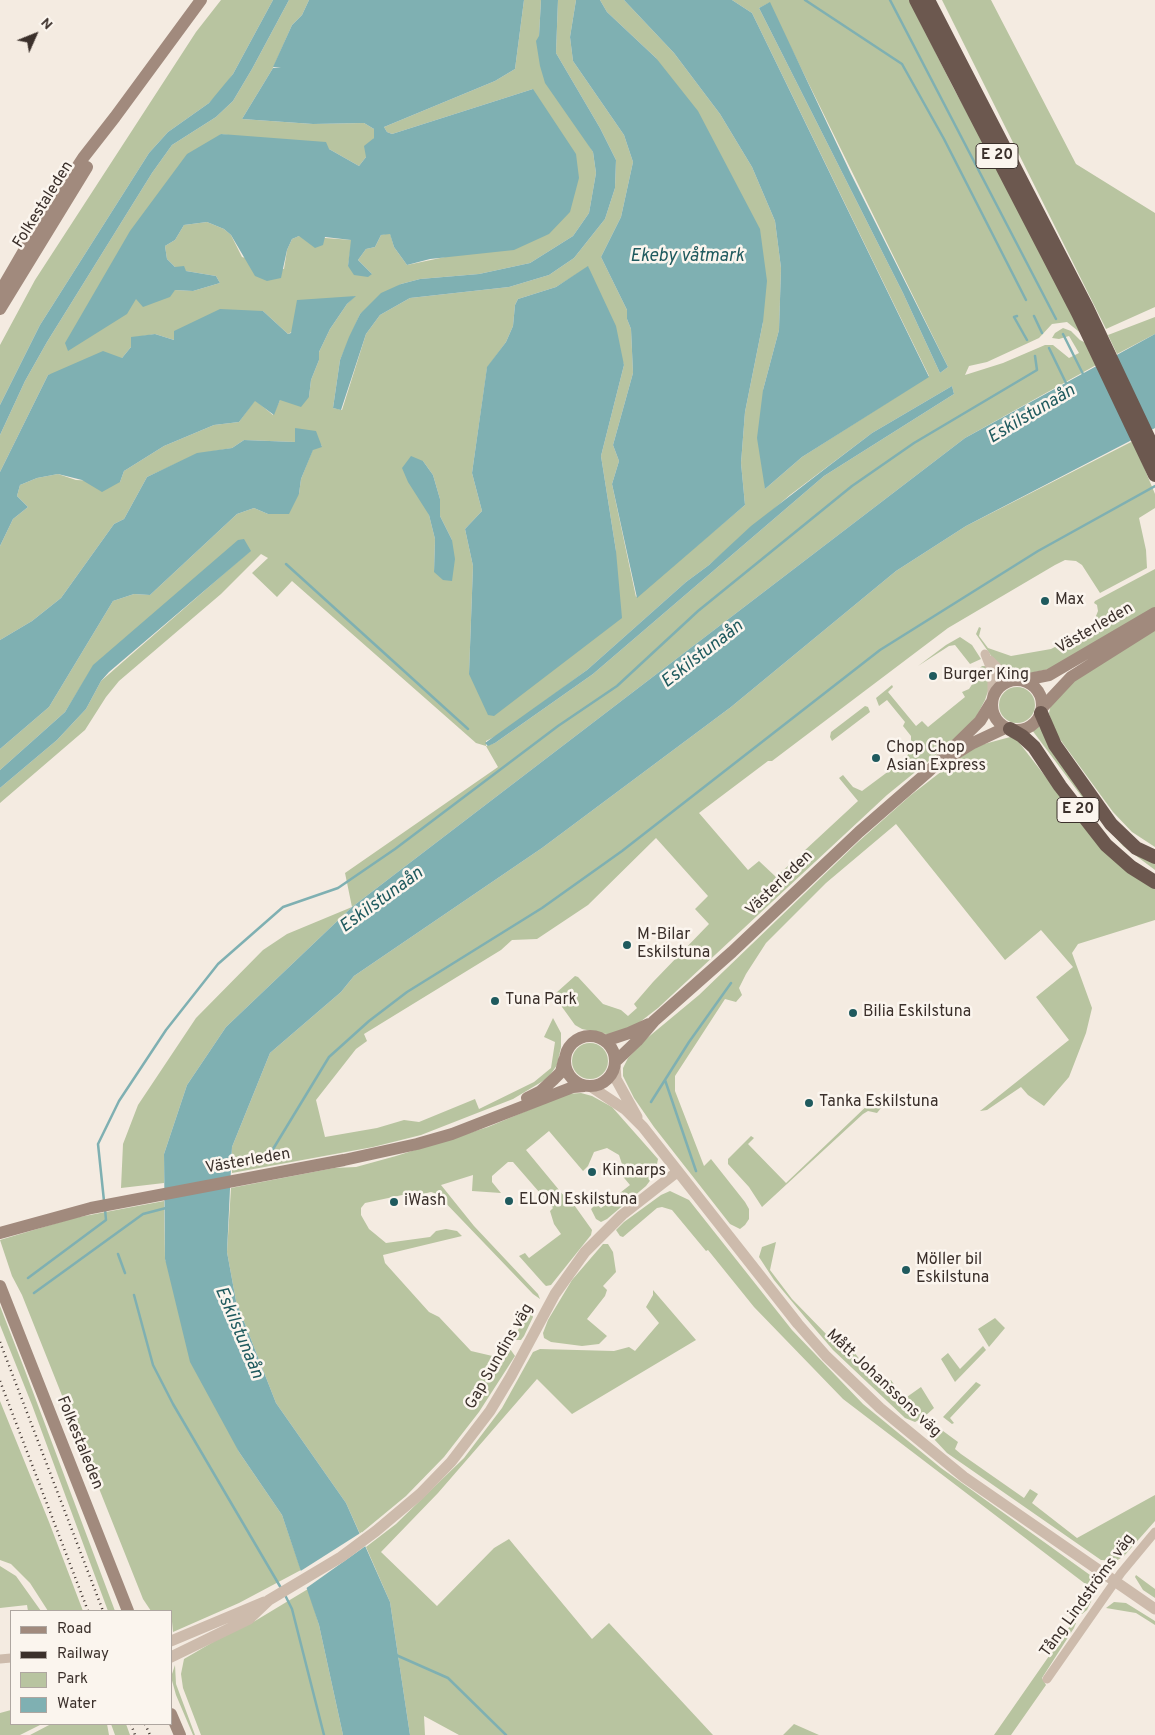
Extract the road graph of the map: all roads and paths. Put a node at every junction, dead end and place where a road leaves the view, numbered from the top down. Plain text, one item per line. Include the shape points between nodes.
1 (201, 0) edge
2 (916, 0) edge
3 (928, 0) edge
4 (56, 207) junction
5 (0, 292) edge
6 (0, 308) edge
7 (1082, 310) junction
8 (1155, 452) edge
9 (1155, 475) edge
10 (1155, 613) edge
11 (1155, 624) edge
12 (1022, 680) junction
13 (992, 700) junction
14 (1041, 711) junction
15 (1007, 728) junction
16 (929, 771) junction
17 (1155, 857) edge
18 (1155, 882) edge
19 (654, 1021) junction
20 (605, 1041) junction
21 (564, 1060) junction
22 (615, 1064) junction
23 (587, 1086) junction
24 (500, 1115) junction
25 (643, 1127) junction
26 (677, 1172) junction
27 (0, 1233) edge
28 (0, 1286) edge
29 (1155, 1532) edge
30 (1115, 1581) junction
31 (274, 1597) junction
32 (1155, 1609) edge
33 (128, 1610) edge
34 (172, 1641) edge
35 (172, 1656) edge
36 (1047, 1679) dead end
37 (172, 1716) edge
38 (180, 1735) edge

1 - 4 main road, Folkestaleden via 83,158
2 - 7 highway, E 20
3 - 7 highway, E 20
4 - 5 main road, Folkestaleden
4 - 6 main road, Folkestaleden
7 - 8 highway, E 20
7 - 9 highway, E 20
10 - 12 main road, Västerleden via 1049,675
11 - 14 main road, Västerleden via 1070,678
12 - 13 main road via 1002,684
12 - 13 street via 999,669 985,654 992,672
12 - 14 main road via 1038,690
13 - 15 main road via 994,717
13 - 16 main road, Västerleden via 980,721
14 - 15 main road via 1031,726 1022,730
14 - 17 highway, E 20 via 1055,745 1111,824 1136,848
15 - 16 main road, Västerleden via 973,743
15 - 18 highway, E 20 via 1034,747 1106,845
16 - 19 main road, Västerleden via 858,832
19 - 20 main road, Västerleden
19 - 22 main road, Västerleden
20 - 21 main road via 592,1036 580,1038 569,1046
20 - 22 main road via 614,1052
21 - 23 main road via 570,1078
21 - 24 main road, Västerleden via 561,1072 548,1085
22 - 23 main road via 606,1080
22 - 25 street, Mått Johanssons väg via 616,1078
23 - 24 main road, Västerleden via 573,1087
23 - 25 street, Mått Johanssons väg via 626,1110
24 - 27 main road, Västerleden via 417,1144 91,1208
25 - 26 street, Mått Johanssons väg
26 - 30 street, Mått Johanssons väg via 813,1342 880,1408 957,1471
26 - 31 street, Gap Sundins väg via 622,1215 585,1252 555,1294 512,1376 480,1425 440,1473 376,1531
28 - 33 main road, Folkestaleden
29 - 30 street, Tång Lindströms väg
30 - 32 street, Mått Johanssons väg
30 - 36 street, Tång Lindströms väg
31 - 34 street, Gap Sundins väg
31 - 35 street, Gap Sundins väg via 249,1618
37 - 38 main road

